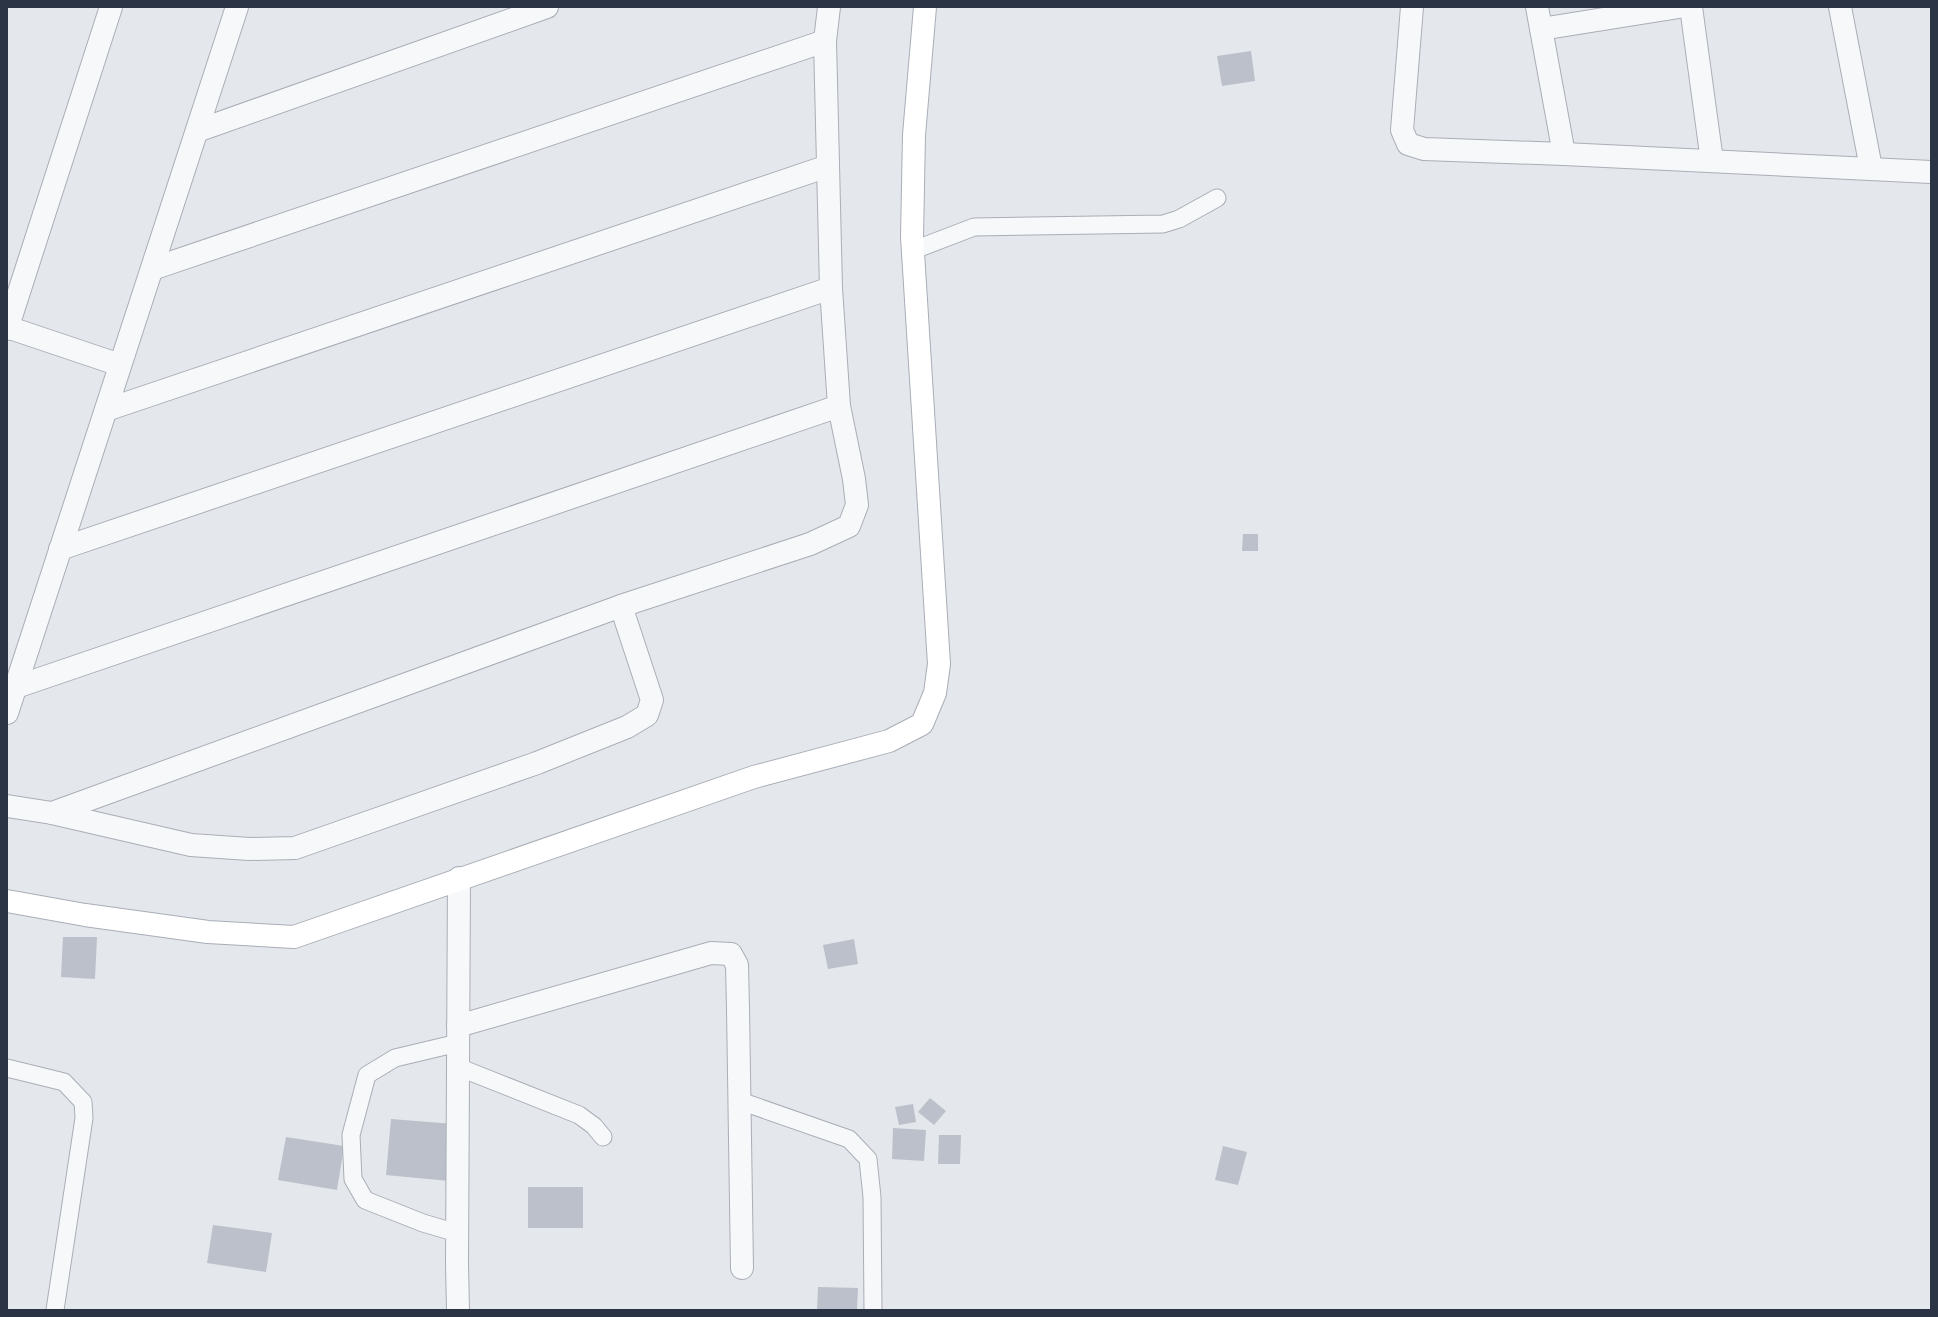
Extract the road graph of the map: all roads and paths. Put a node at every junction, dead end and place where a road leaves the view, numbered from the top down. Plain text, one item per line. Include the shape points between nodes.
1 (111, 7) edge
2 (237, 7) edge
3 (547, 7) edge
4 (829, 7) edge
5 (925, 7) edge
6 (1412, 7) edge
7 (1537, 7) edge
8 (1679, 7) edge
9 (1692, 7) edge
10 (1840, 7) edge
11 (1541, 28) junction
12 (825, 41) junction
13 (196, 130) junction
14 (1564, 154) junction
15 (1712, 161) junction
16 (828, 166) junction
17 (1871, 168) junction
18 (1931, 172) edge
19 (1217, 198) dead end
20 (914, 250) junction
21 (152, 269) junction
22 (831, 288) junction
23 (7, 328) edge
24 (120, 365) junction
25 (839, 406) junction
26 (106, 410) junction
27 (60, 549) junction
28 (621, 606) junction
29 (16, 687) junction
30 (7, 713) edge
31 (7, 806) edge
32 (52, 813) junction
33 (460, 878) junction
34 (7, 901) edge
35 (458, 1035) junction
36 (458, 1067) junction
37 (7, 1068) edge
38 (740, 1101) junction
39 (603, 1137) dead end
40 (457, 1233) junction
41 (742, 1268) dead end
42 (56, 1310) edge
43 (458, 1310) edge
44 (873, 1310) edge

1 - 23 street
2 - 13 street
3 - 13 street
4 - 12 street
5 - 20 street via 914,135
6 - 14 street via 1402,130 1408,144 1424,149
7 - 11 street
8 - 11 street
9 - 15 street
10 - 17 street
11 - 14 street
12 - 16 street
12 - 21 street
13 - 21 street
14 - 15 street
15 - 17 street
16 - 22 street
16 - 26 street
17 - 18 street
19 - 20 lane via 1179,219 1163,224 974,227
20 - 33 street via 939,664 935,693 922,724 889,741 754,777
21 - 24 street
22 - 25 street
22 - 27 street
23 - 24 street
24 - 26 street
25 - 28 street via 857,505 849,526 810,544
25 - 29 street
26 - 27 street
27 - 29 street
28 - 32 street
28 - 32 street via 652,700 647,715 627,727 537,763 295,848 249,849 191,845
29 - 30 street
31 - 32 street
33 - 34 street via 294,937 208,932
33 - 35 street
35 - 36 street
35 - 38 street via 711,953 731,954 736,965
35 - 40 lane via 395,1058 367,1075 351,1135 353,1179 365,1200 423,1223
36 - 39 lane via 579,1115 594,1126
36 - 40 street
37 - 42 lane via 64,1082 82,1102 84,1118
38 - 41 street
38 - 44 lane via 849,1139 868,1159 872,1197
40 - 43 street

